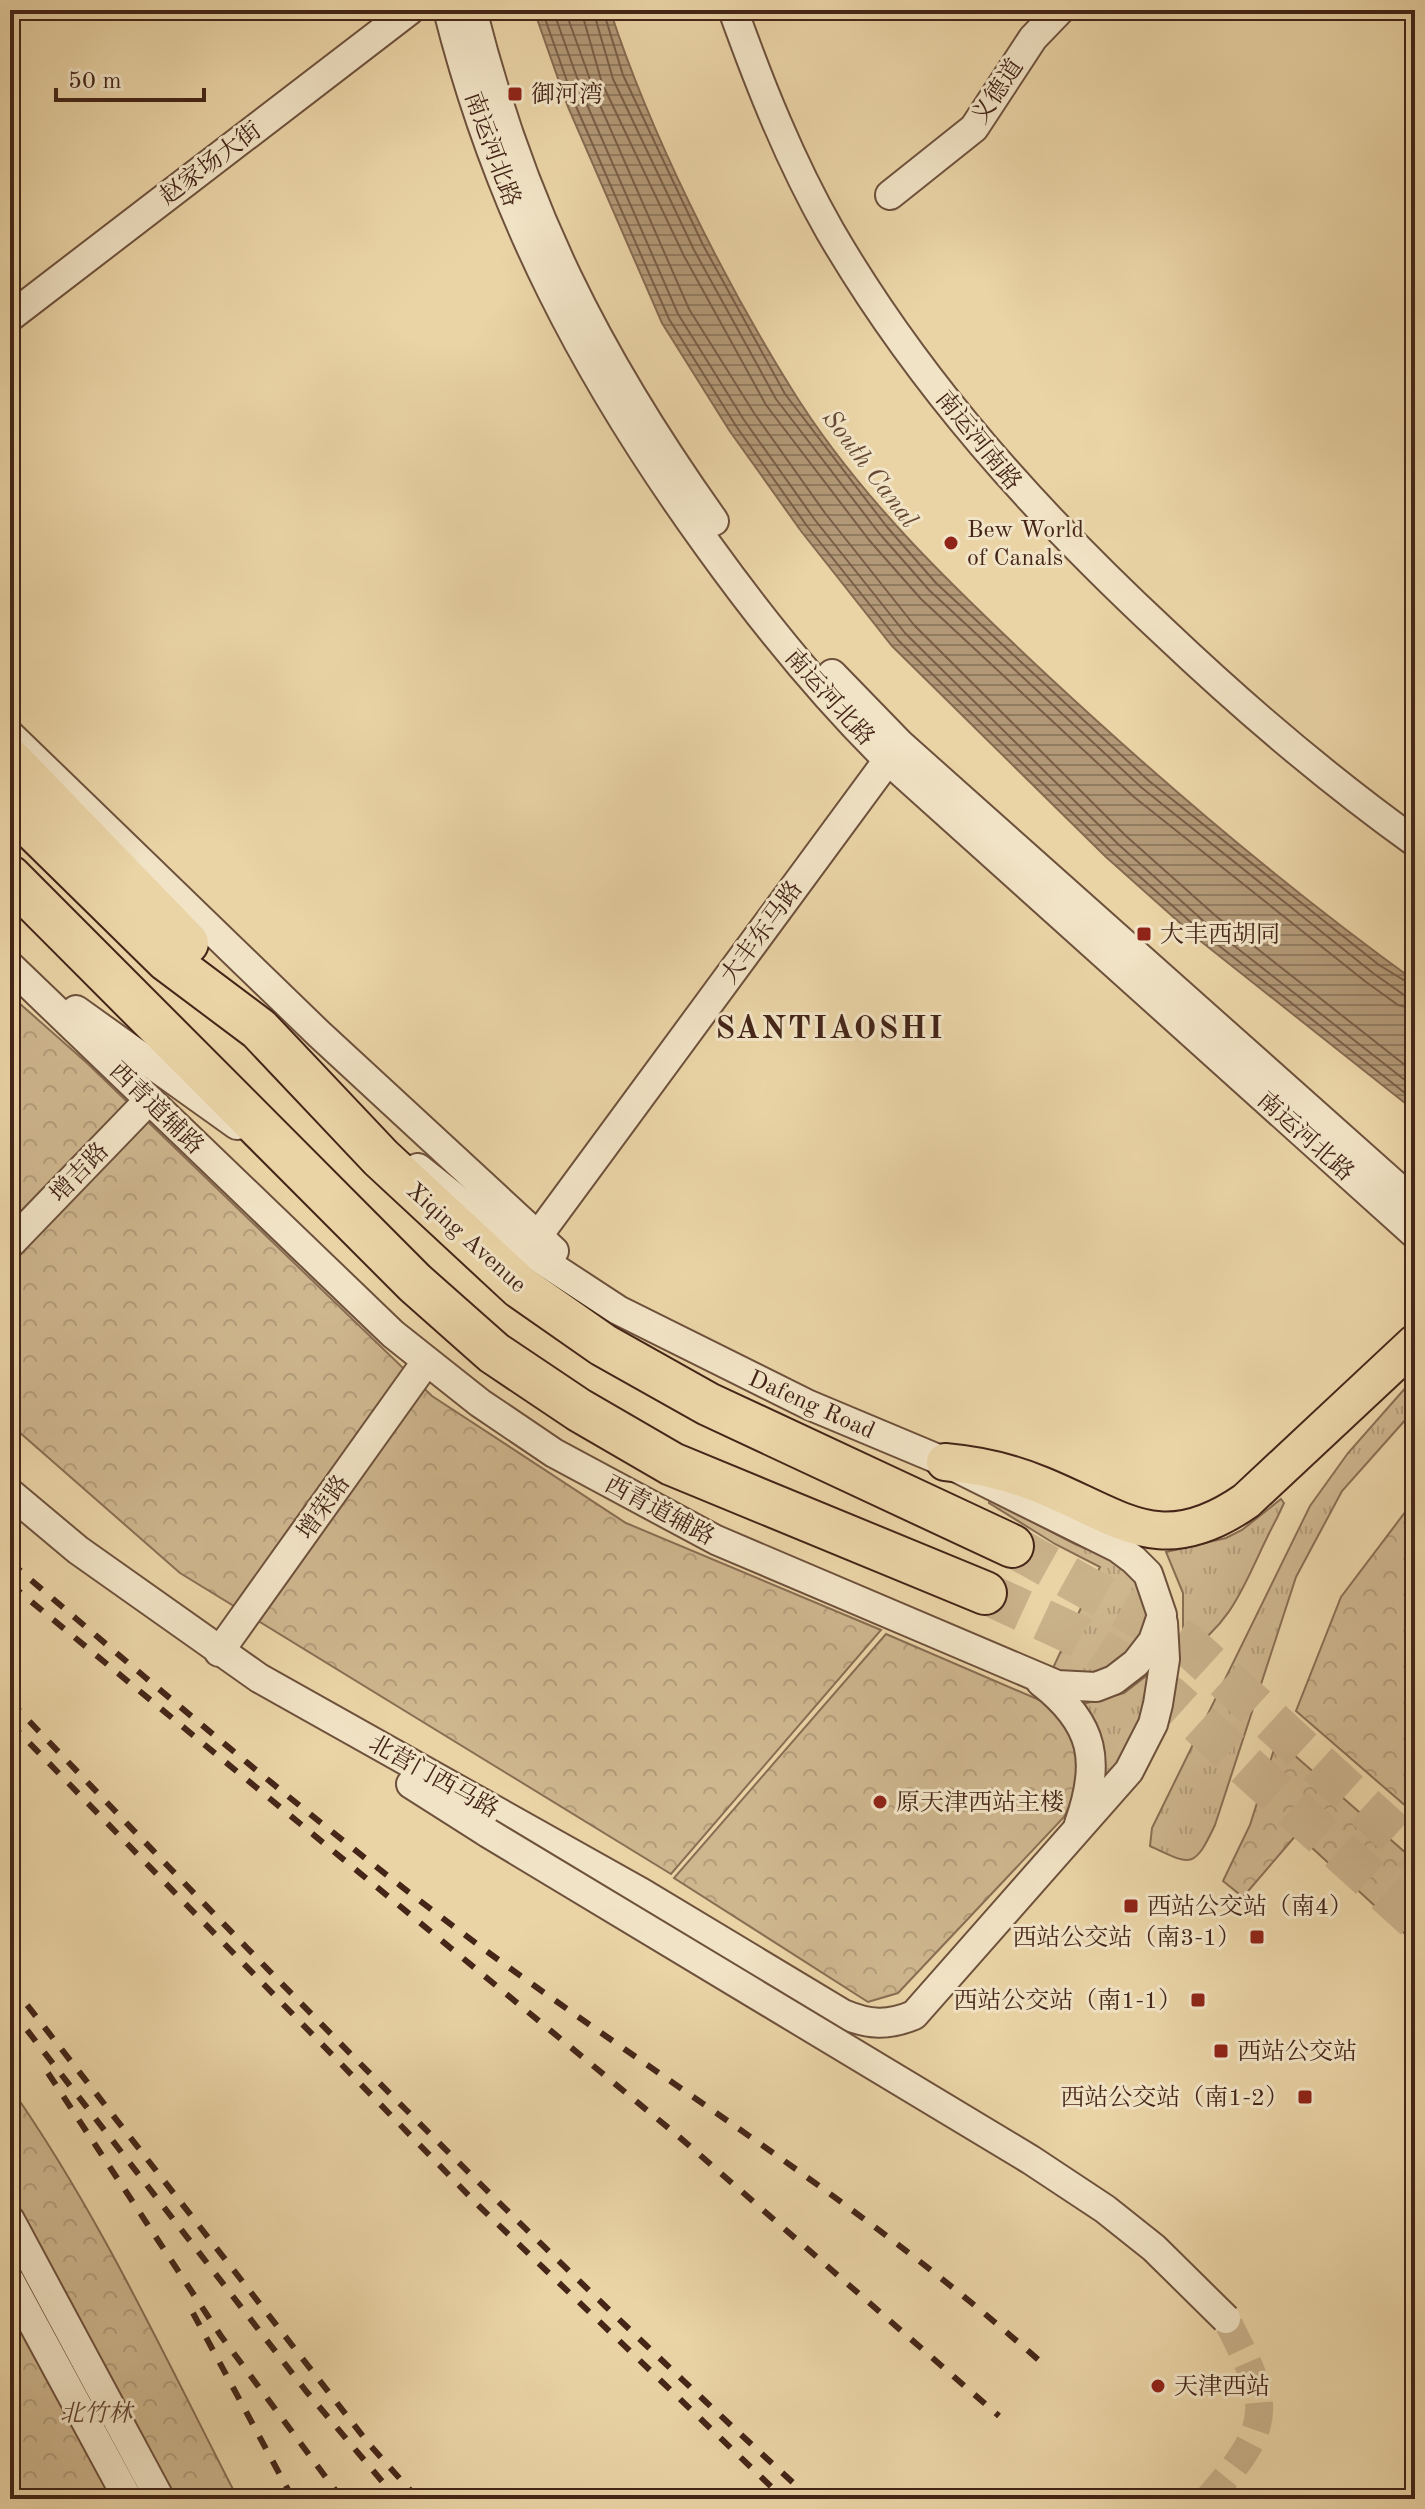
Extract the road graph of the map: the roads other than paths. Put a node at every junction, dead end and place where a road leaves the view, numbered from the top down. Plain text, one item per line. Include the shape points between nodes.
1 (410, 10) edge
2 (448, 10) edge
3 (472, 10) edge
4 (733, 10) edge
5 (1060, 10) edge
6 (890, 195) dead end
7 (10, 317) edge
8 (10, 735) edge
9 (894, 752) junction
10 (10, 760) edge
11 (10, 806) edge
12 (1415, 842) edge
13 (10, 877) edge
14 (10, 916) edge
15 (10, 964) edge
16 (259, 1029) junction
17 (198, 1068) junction
18 (323, 1094) junction
19 (143, 1095) junction
20 (301, 1171) junction
21 (1415, 1203) edge
22 (10, 1221) edge
23 (1415, 1234) edge
24 (537, 1237) junction
25 (10, 1244) edge
26 (682, 1342) junction
27 (1407, 1352) edge
28 (426, 1362) junction
29 (945, 1462) junction
30 (10, 1493) edge
31 (1012, 1546) tunnel mouth
32 (985, 1593) tunnel mouth
33 (1162, 1615) junction
34 (219, 1652) junction
35 (259, 1678) junction
36 (1035, 1678) junction
37 (1075, 1836) junction
38 (10, 2220) edge
39 (10, 2281) edge
40 (1226, 2319) tunnel mouth
41 (128, 2499) edge
42 (160, 2499) edge

1 - 7 street, 赵家场大街
2 - 9 street, 南运河北路 via 496,164 538,267 604,391 762,619 842,714
3 - 9 street, 南运河北路 via 495,100 551,247 609,363 773,602
4 - 12 street, 南运河南路 via 764,97 830,230 906,349 1006,476 1240,704
5 - 6 street, 义德道 via 1033,38 974,128
8 - 24 street
9 - 21 street, 南运河北路
9 - 23 street, 南运河北路
9 - 24 street, 大丰东马路
10 - 16 highway via 177,930
11 - 16 highway, Xiqing Avenue via 167,960
13 - 17 highway
14 - 17 highway
15 - 19 street, 西青道辅路
15 - 20 street
16 - 18 highway, Xiqing Avenue
17 - 20 highway
18 - 26 street via 553,1270
18 - 31 highway, Xiqing Avenue via 381,1158 520,1287 603,1345 708,1404
19 - 22 street, 增吉路
19 - 25 street, 增吉路
19 - 28 street, 西青道辅路
20 - 32 highway via 494,1353 579,1410 672,1464
24 - 26 street
26 - 29 street, Dafeng Road via 809,1405
27 - 29 main road via 1246,1501 1215,1521 1183,1531 1117,1522 1040,1485 981,1466
28 - 34 street, 增荣路
28 - 36 street, 西青道辅路 via 554,1453 690,1527
29 - 33 street via 1118,1548 1148,1574
30 - 34 street, 北营门西马路 via 78,1550
33 - 36 street, 西青道辅路 via 1146,1652 1114,1680 1077,1688
33 - 37 street via 1165,1659 1153,1724 1129,1771
34 - 35 street, 北营门西马路
35 - 37 street, 北营门西马路 via 642,1893 843,2014 879,2024 914,2015
35 - 40 street, bridge via 488,1833 1105,2209 1154,2248
36 - 37 street via 1064,1703 1093,1759 1091,1788
38 - 42 street
39 - 41 street

